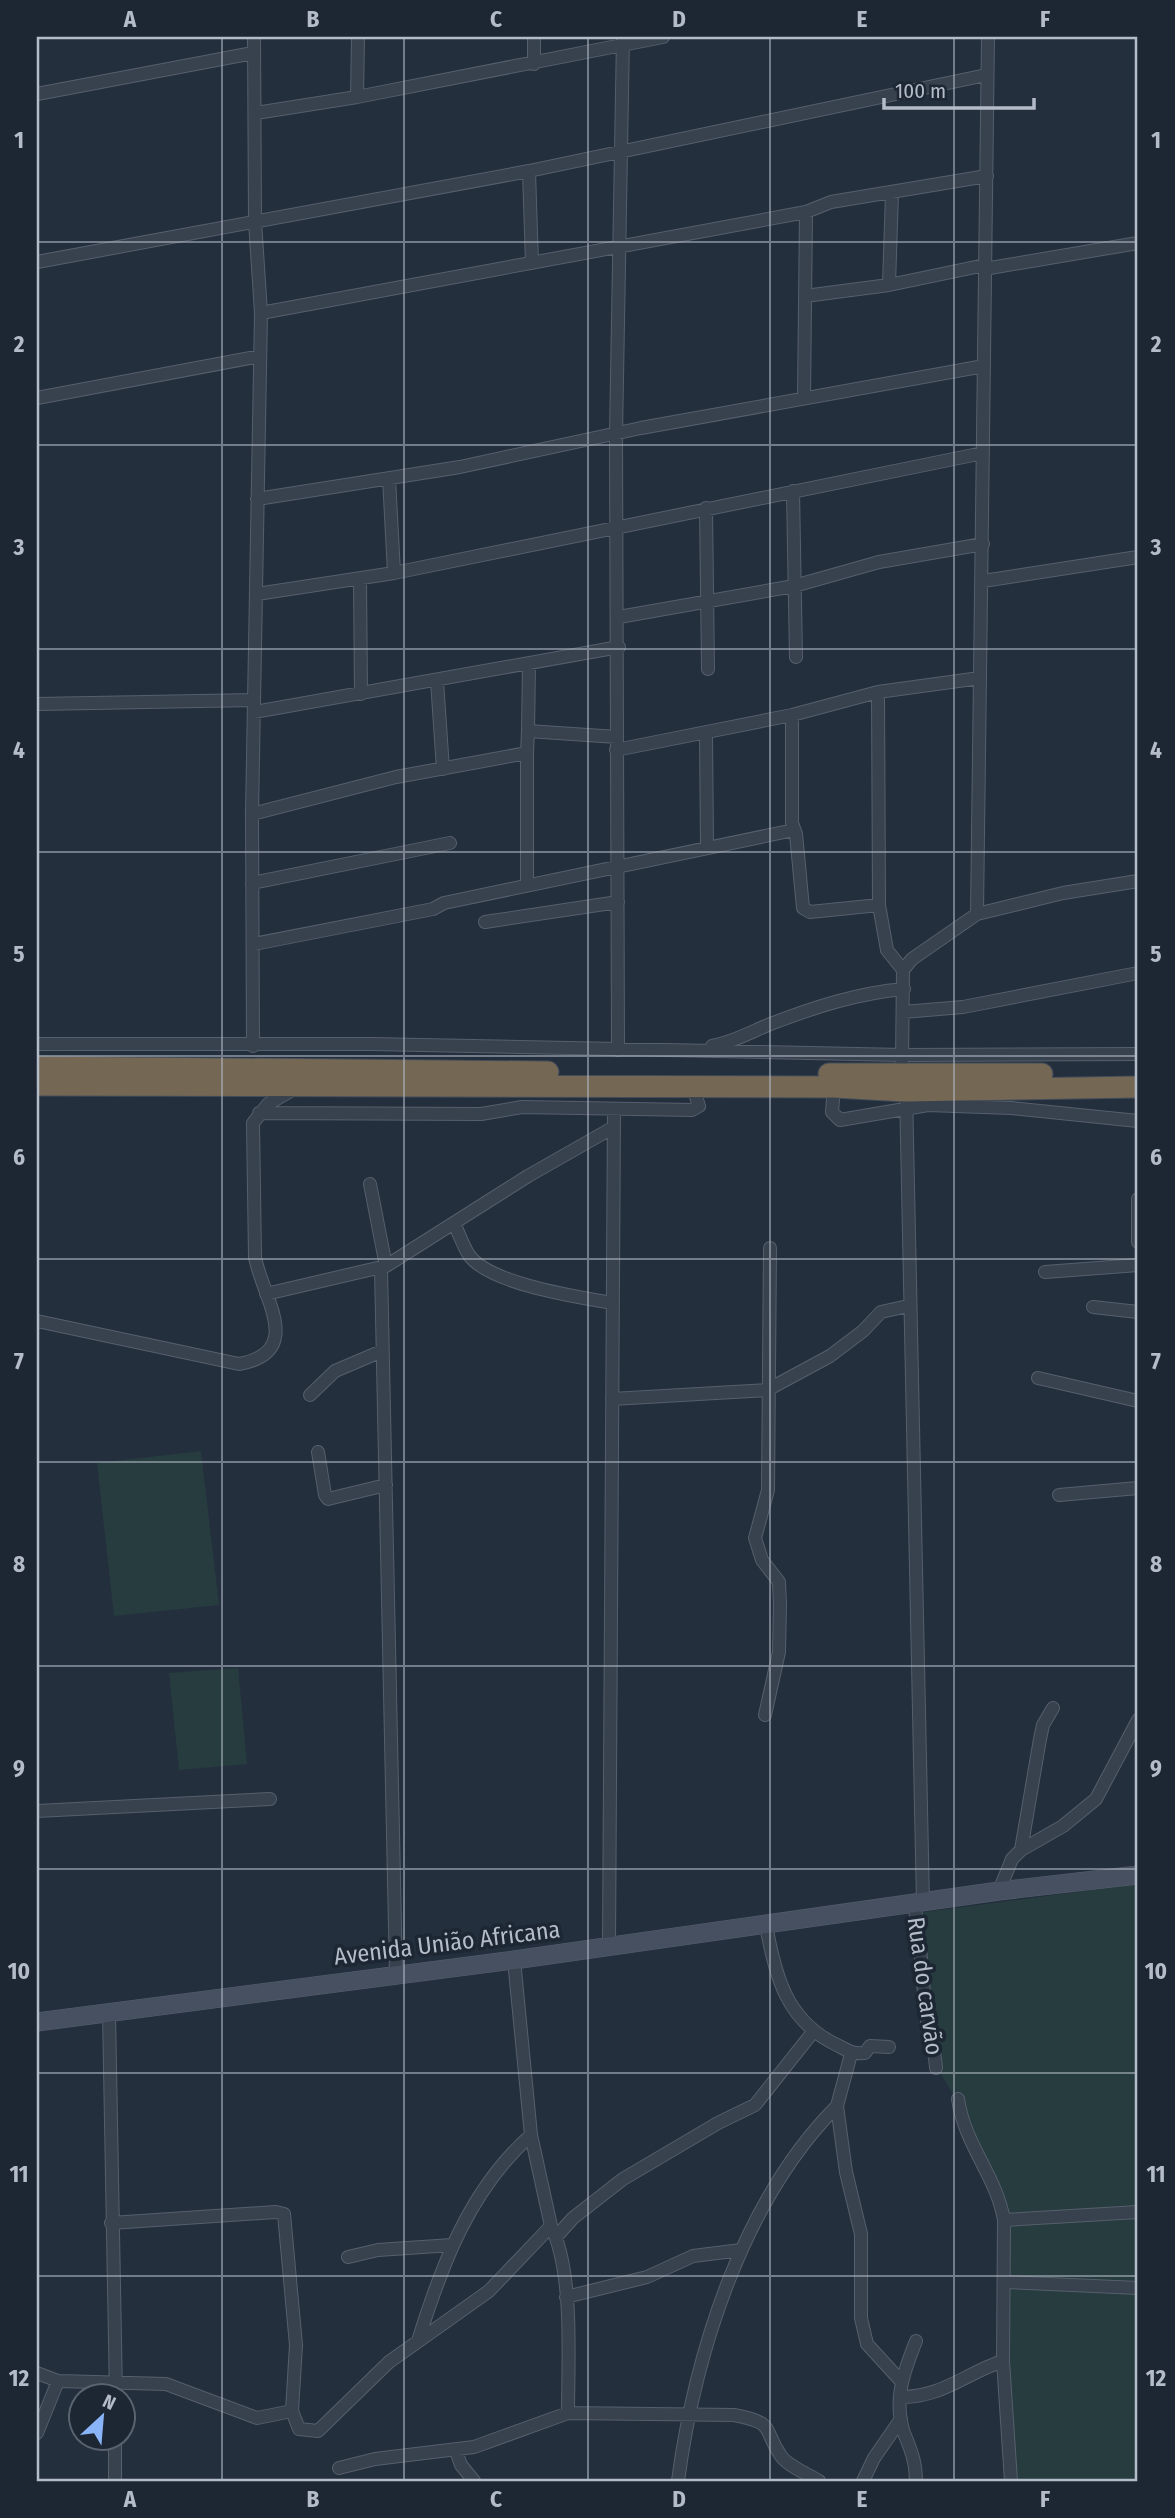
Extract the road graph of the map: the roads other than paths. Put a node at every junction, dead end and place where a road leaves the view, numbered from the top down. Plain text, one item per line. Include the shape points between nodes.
1 (254, 37) edge
2 (358, 37) edge
3 (534, 37) edge
4 (663, 37) edge
5 (988, 37) edge
6 (623, 41) edge
7 (253, 53) junction
8 (534, 64) junction
9 (986, 75) junction
10 (37, 94) edge
11 (357, 97) junction
12 (256, 113) junction
13 (620, 153) junction
14 (529, 171) junction
15 (987, 176) junction
16 (891, 193) junction
17 (806, 212) junction
18 (255, 221) junction
19 (1138, 243) edge
20 (621, 245) junction
21 (37, 262) edge
22 (532, 263) junction
23 (984, 267) junction
24 (889, 285) junction
25 (805, 296) junction
26 (261, 313) junction
27 (260, 356) junction
28 (984, 366) junction
29 (37, 398) edge
30 (804, 398) junction
31 (616, 435) junction
32 (983, 453) junction
33 (389, 478) junction
34 (793, 491) junction
35 (257, 499) junction
36 (706, 508) junction
37 (617, 528) junction
38 (983, 544) junction
39 (1138, 557) edge
40 (394, 573) junction
41 (360, 579) junction
42 (983, 580) junction
43 (794, 586) junction
44 (257, 594) junction
45 (707, 604) junction
46 (619, 617) junction
47 (619, 647) junction
48 (796, 657) dead end
49 (528, 664) junction
50 (708, 669) dead end
51 (980, 678) junction
52 (437, 681) junction
53 (878, 692) junction
54 (361, 694) junction
55 (37, 704) edge
56 (254, 706) junction
57 (792, 715) junction
58 (528, 731) junction
59 (706, 734) junction
60 (616, 743) junction
61 (527, 753) junction
62 (443, 769) junction
63 (252, 814) junction
64 (794, 830) junction
65 (450, 843) dead end
66 (707, 846) junction
67 (618, 866) junction
68 (1138, 881) edge
69 (252, 883) junction
70 (527, 885) junction
71 (618, 902) junction
72 (879, 905) junction
73 (977, 915) junction
74 (485, 922) dead end
75 (254, 944) junction
76 (903, 970) junction
77 (1138, 973) edge
78 (904, 989) junction
79 (903, 1012) junction
80 (37, 1045) edge
81 (253, 1046) junction
82 (695, 1049) junction
83 (618, 1050) junction
84 (1138, 1054) edge
85 (37, 1067) edge
86 (1138, 1075) edge
87 (903, 1082) junction
88 (37, 1085) edge
89 (300, 1085) junction
90 (693, 1087) junction
91 (834, 1087) junction
92 (1138, 1087) edge
93 (614, 1109) junction
94 (259, 1112) junction
95 (1138, 1121) edge
96 (614, 1127) junction
97 (370, 1184) dead end
98 (1138, 1199) edge
99 (455, 1225) junction
100 (1138, 1242) edge
101 (770, 1248) dead end
102 (1138, 1265) edge
103 (384, 1268) junction
104 (1045, 1272) dead end
105 (266, 1294) junction
106 (612, 1303) junction
107 (908, 1306) junction
108 (1093, 1307) dead end
109 (1138, 1312) edge
110 (37, 1321) edge
111 (382, 1351) junction
112 (1038, 1378) dead end
113 (767, 1390) junction
114 (310, 1395) dead end
115 (612, 1399) junction
116 (1138, 1401) edge
117 (318, 1452) dead end
118 (386, 1485) junction
119 (1138, 1488) edge
120 (1059, 1495) dead end
121 (1053, 1708) dead end
122 (765, 1714) dead end
123 (1138, 1720) edge
124 (270, 1799) dead end
125 (37, 1811) edge
126 (1021, 1850) junction
127 (1138, 1875) edge
128 (999, 1891) junction
129 (919, 1903) junction
130 (766, 1925) junction
131 (609, 1947) junction
132 (513, 1960) junction
133 (396, 1974) junction
134 (109, 2012) junction
135 (37, 2022) edge
136 (813, 2032) junction
137 (889, 2047) dead end
138 (850, 2054) junction
139 (936, 2067) dead end
140 (958, 2099) dead end
141 (837, 2106) junction
142 (531, 2135) junction
143 (1138, 2212) edge
144 (1004, 2220) junction
145 (111, 2223) junction
146 (554, 2231) junction
147 (452, 2245) junction
148 (741, 2250) junction
149 (348, 2257) dead end
150 (1005, 2282) junction
151 (1138, 2287) edge
152 (566, 2297) junction
153 (418, 2341) junction
154 (916, 2341) dead end
155 (1003, 2361) junction
156 (37, 2373) edge
157 (900, 2380) junction
158 (58, 2381) junction
159 (66, 2382) edge
160 (116, 2382) edge
161 (136, 2388) edge
162 (900, 2398) junction
163 (292, 2411) junction
164 (568, 2413) junction
165 (687, 2417) junction
166 (901, 2419) junction
167 (37, 2433) edge
168 (456, 2451) junction
169 (115, 2452) edge
170 (339, 2468) dead end
171 (115, 2481) edge
172 (474, 2481) edge
173 (678, 2481) edge
174 (819, 2481) edge
175 (863, 2481) edge
176 (916, 2481) edge
177 (1011, 2481) edge

1 - 7 street
2 - 11 street
3 - 8 street
4 - 6 street
5 - 9 street
6 - 8 street
6 - 13 street
7 - 10 street
7 - 12 street
8 - 11 street
9 - 13 street
9 - 15 street
11 - 12 street
12 - 18 street
13 - 14 street
13 - 20 street
14 - 18 street
14 - 22 street
15 - 16 street
15 - 23 street
16 - 17 street via 831,202
16 - 24 street
17 - 20 street
17 - 25 street
18 - 21 street
18 - 26 street
19 - 23 street
20 - 22 street
20 - 31 street
22 - 26 street
23 - 24 street
23 - 28 street
24 - 25 street
25 - 30 street
26 - 27 street
27 - 29 street
27 - 35 street
28 - 30 street
28 - 32 street
30 - 31 street
31 - 33 street
31 - 37 street
32 - 34 street
32 - 38 street
33 - 35 street
33 - 40 street
34 - 36 street
34 - 43 street
35 - 44 street
36 - 37 street
36 - 45 street
37 - 40 street
37 - 46 street
38 - 42 street
38 - 43 street via 879,562
39 - 42 street
40 - 41 street
41 - 44 street
41 - 54 street
42 - 51 street
43 - 45 street
43 - 48 street
44 - 56 street
45 - 46 street
45 - 50 street
46 - 47 street
47 - 49 street
47 - 60 street
49 - 52 street
49 - 58 street
51 - 53 street
51 - 73 street
52 - 54 street
52 - 62 street
53 - 57 street
53 - 72 street
54 - 56 street
55 - 56 street
56 - 63 street
57 - 59 street
57 - 64 street
58 - 60 street
58 - 61 street
59 - 60 street
59 - 66 street
60 - 67 street
61 - 62 street
61 - 70 street
62 - 63 street
63 - 69 street
64 - 66 street
64 - 72 street via 800,899 806,911
65 - 69 street
66 - 67 street
67 - 70 street
67 - 71 street
68 - 73 street via 1063,893
69 - 75 street
70 - 75 street via 433,909
71 - 74 street
71 - 83 street
72 - 76 street via 887,950
73 - 76 street
75 - 81 street
76 - 78 street, Rua do carvão
77 - 79 street via 963,1007
78 - 79 street, Rua do carvão
78 - 82 street via 850,998 769,1024 735,1041
79 - 87 street, Rua do carvão
80 - 81 street
81 - 83 street
82 - 83 street
82 - 87 street
84 - 87 street
85 - 87 highway
86 - 87 highway
87 - 91 highway
87 - 91 street via 840,1120 832,1112
87 - 92 highway
87 - 95 street via 928,1105
87 - 107 street, Rua do carvão
88 - 89 highway
89 - 90 highway
89 - 94 street
90 - 91 highway
90 - 93 street via 699,1106 692,1110
93 - 94 street via 522,1107 481,1114
93 - 96 street
94 - 105 street via 252,1133 255,1257
96 - 99 street
96 - 106 street
97 - 103 street
98 - 100 street
99 - 103 street
99 - 106 street via 469,1255 491,1272 543,1290
101 - 113 street
102 - 104 street
103 - 105 street
103 - 111 street
105 - 110 street via 275,1316 273,1346 262,1356 239,1364
106 - 115 street
107 - 113 street via 881,1312 830,1356
107 - 129 street, Rua do carvão
108 - 109 street
111 - 114 street via 335,1371
111 - 118 street
112 - 116 street
113 - 115 street
113 - 122 street via 768,1490 755,1538 762,1560 779,1582 780,1605 779,1652
115 - 131 street
117 - 118 street via 328,1499
118 - 133 street
119 - 120 street
121 - 126 street via 1040,1739
123 - 126 street via 1096,1799 1063,1826
124 - 125 street
126 - 128 street via 1012,1859
127 - 128 main road, Avenida União Africana
128 - 129 main road, Avenida União Africana
129 - 130 main road, Avenida União Africana
129 - 139 street, Rua do carvão via 926,2018
130 - 131 main road, Avenida União Africana
130 - 136 street via 782,1990
131 - 132 main road, Avenida União Africana
132 - 133 main road, Avenida União Africana
132 - 142 street
133 - 134 main road, Avenida União Africana
134 - 135 main road, Avenida União Africana
134 - 145 street
136 - 138 street
136 - 146 street via 755,2105 623,2179
137 - 138 street via 870,2046 865,2053
138 - 141 street
140 - 144 street via 967,2135 1000,2199
141 - 148 street via 803,2144
141 - 157 street via 860,2234 864,2335
142 - 146 street
142 - 147 street via 474,2201
143 - 144 street
144 - 150 street
145 - 160 street
145 - 163 street via 284,2214 296,2345
146 - 152 street
146 - 153 street via 489,2291
147 - 149 street via 378,2250
147 - 153 street
148 - 152 street via 692,2256 647,2277
148 - 165 street
150 - 151 street
150 - 155 street
152 - 164 street
153 - 163 street via 381,2369 318,2431 299,2429
154 - 157 street
155 - 162 street via 932,2395
155 - 177 street
156 - 158 street
157 - 162 street
158 - 159 street
158 - 167 street
161 - 163 street via 166,2384 257,2418
162 - 166 street
164 - 165 street
164 - 168 street
165 - 173 street
165 - 174 street via 753,2418 770,2429 782,2456
166 - 175 street
166 - 176 street via 916,2462
168 - 170 street via 376,2459
168 - 172 street
169 - 171 street

